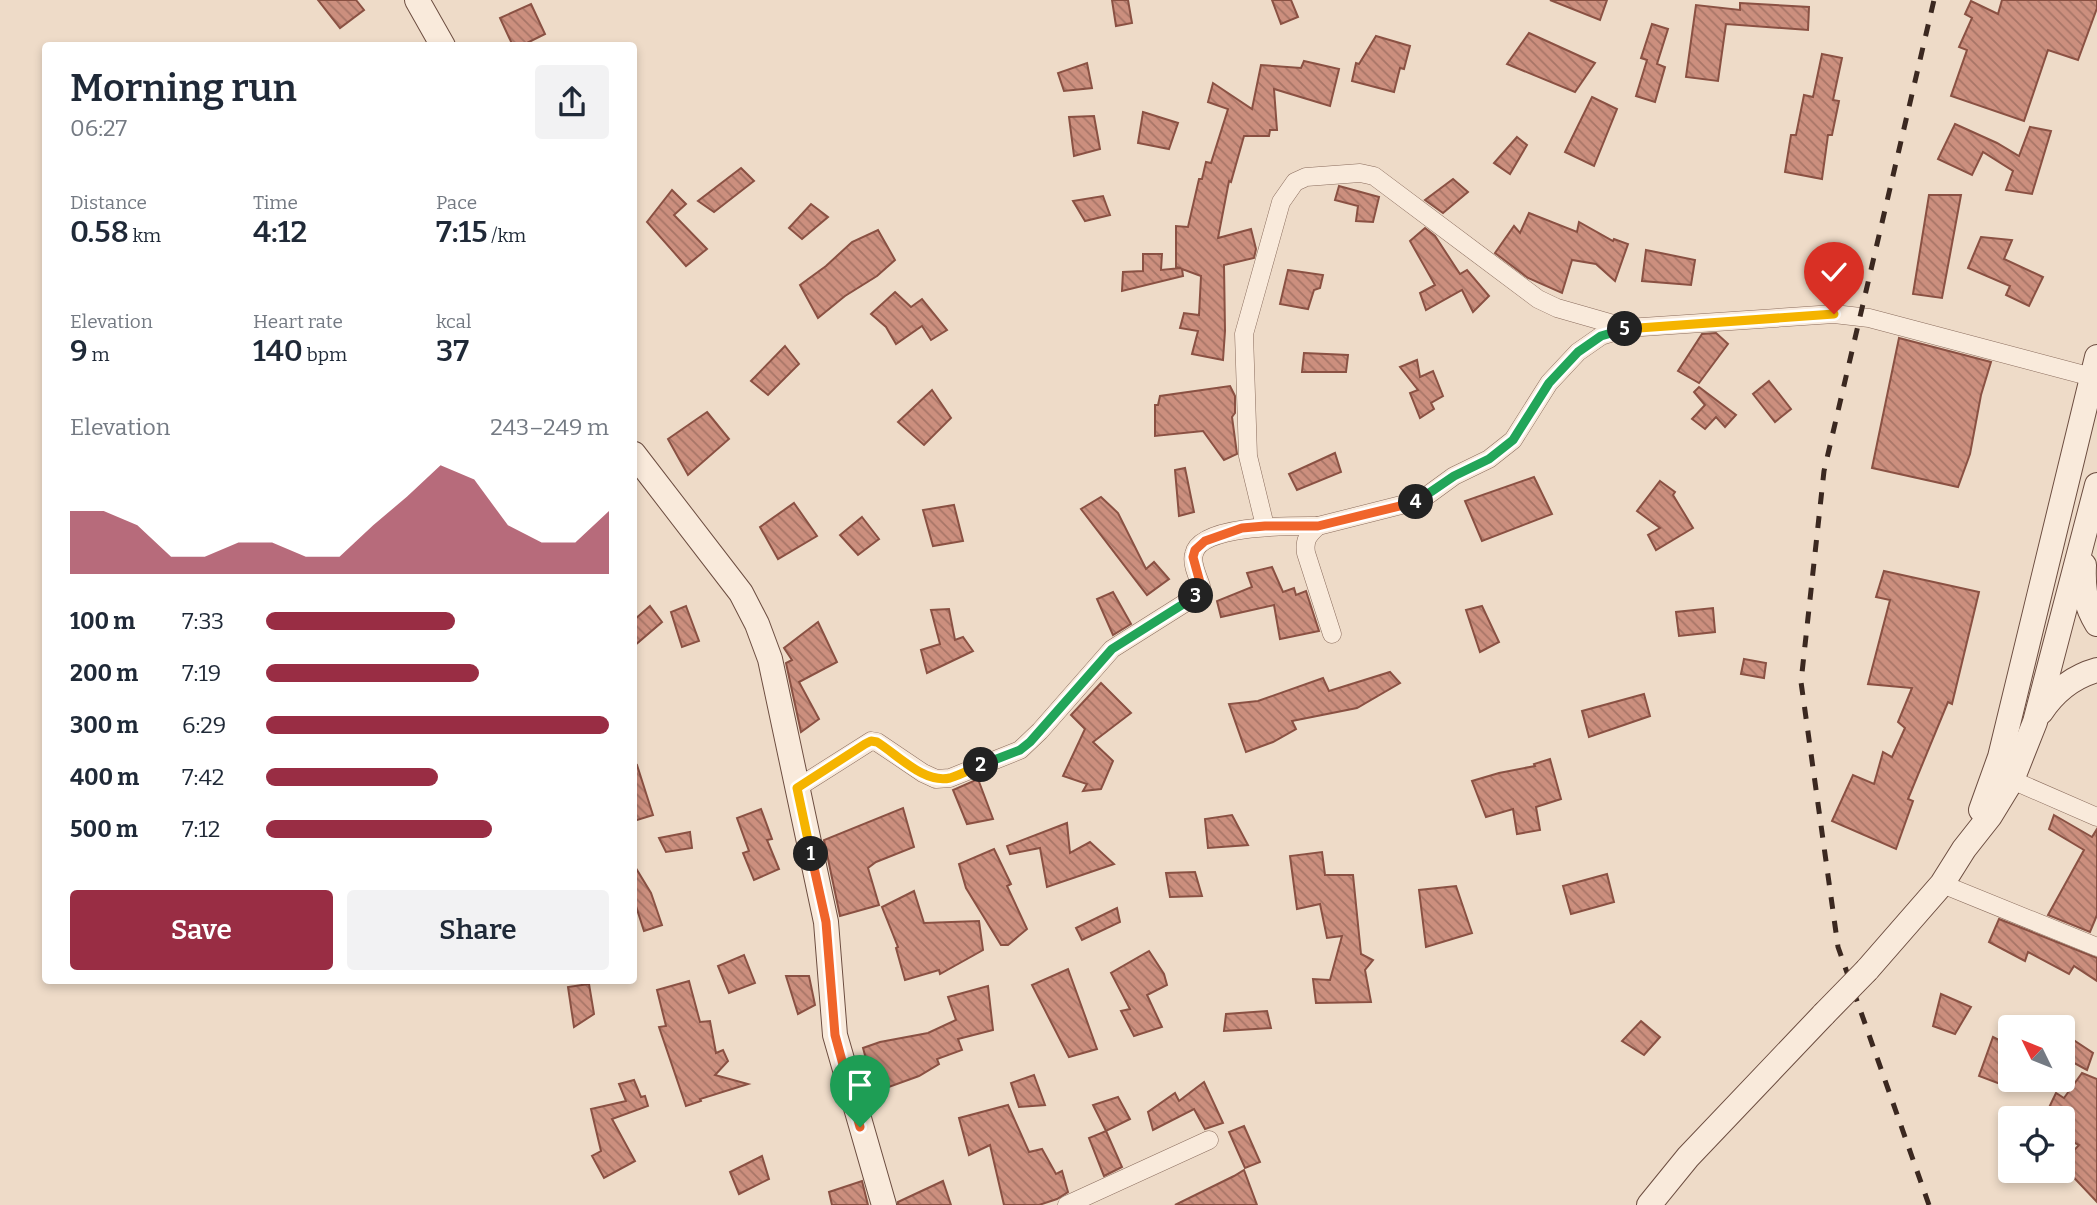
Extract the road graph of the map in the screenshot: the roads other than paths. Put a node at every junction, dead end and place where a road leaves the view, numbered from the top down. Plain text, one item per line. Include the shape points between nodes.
1 (417, 0) edge
2 (441, 42) edge
3 (1627, 328) junction
4 (2095, 367) edge
5 (637, 458) edge
6 (2097, 485) edge
7 (1265, 526) junction
8 (1318, 526) junction
9 (2084, 535) junction
10 (2035, 611) junction
11 (2062, 619) junction
12 (2097, 624) edge
13 (1332, 634) dead end
14 (2097, 635) edge
15 (2025, 652) junction
16 (2053, 658) junction
17 (2097, 664) edge
18 (2097, 670) edge
19 (2035, 722) junction
20 (2012, 780) junction
21 (797, 788) junction
22 (2097, 817) edge
23 (1965, 849) junction
24 (1942, 884) junction
25 (2097, 947) edge
26 (1209, 1140) dead end
27 (884, 1205) edge
28 (1067, 1205) edge
29 (1649, 1205) edge

1 - 2 main road
3 - 4 street via 1834,314
3 - 7 street via 1538,299 1374,176 1306,177 1295,182 1282,201 1244,334 1248,456
3 - 8 street via 1601,336 1578,352 1549,383 1513,440 1489,459 1454,476 1421,500
4 - 10 main road
5 - 21 main road via 741,593 757,624 770,659
6 - 9 main road
7 - 8 street
7 - 21 street via 1242,528 1205,541 1195,550 1201,586 1196,597 1112,649 1020,750 950,778 936,779 871,741
8 - 13 street via 1304,542
9 - 11 main road
9 - 12 main road via 2083,589
10 - 11 main road
10 - 15 main road
11 - 14 main road
11 - 16 main road
15 - 16 main road
15 - 23 main road via 2000,757
16 - 17 main road
16 - 19 main road
18 - 19 main road via 2075,677 2050,699
19 - 20 main road
20 - 22 street
20 - 23 main road
21 - 27 main road via 826,922 835,1035
23 - 24 main road
24 - 25 street
24 - 29 main road, bridge via 1867,970 1688,1157
26 - 28 street

